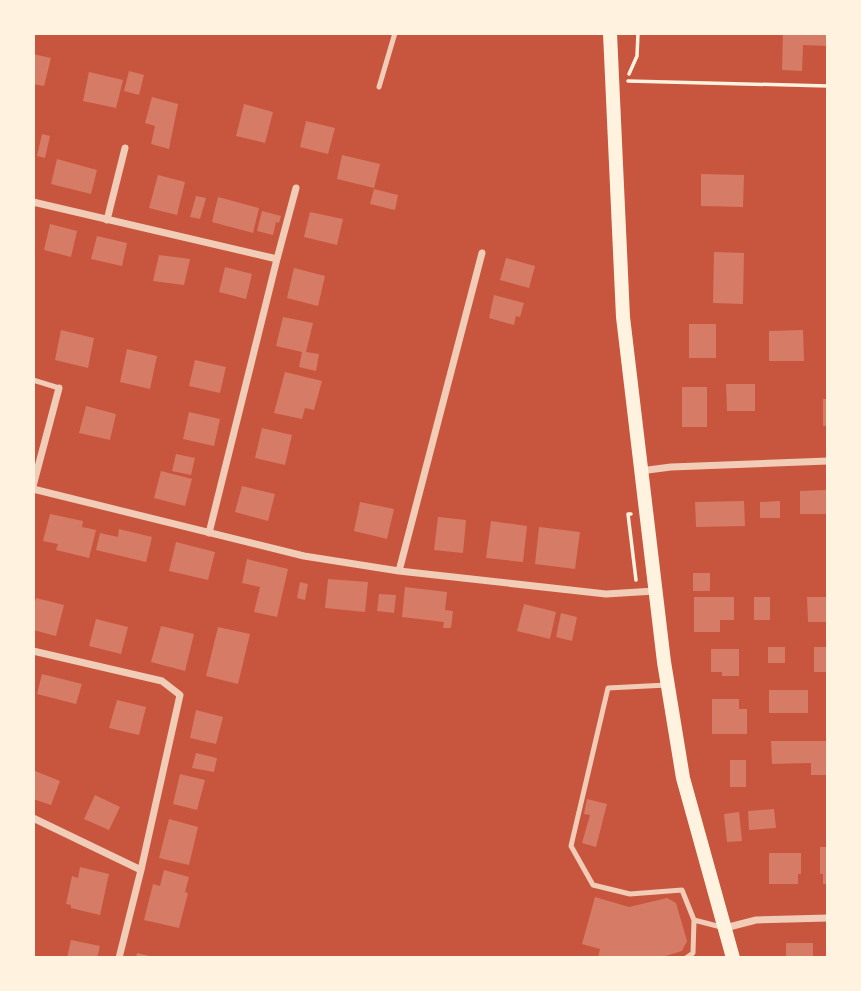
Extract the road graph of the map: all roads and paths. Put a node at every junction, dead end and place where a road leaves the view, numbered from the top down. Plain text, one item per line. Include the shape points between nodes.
1 (395, 33) edge
2 (610, 33) edge
3 (638, 33) edge
4 (828, 86) edge
5 (379, 87) dead end
6 (125, 148) dead end
7 (296, 188) dead end
8 (33, 202) edge
9 (107, 220) junction
10 (482, 253) dead end
11 (276, 259) junction
12 (33, 380) edge
13 (59, 388) joint
14 (828, 461) edge
15 (640, 471) junction
16 (33, 487) edge
17 (209, 533) junction
18 (399, 571) junction
19 (655, 591) junction
20 (33, 651) edge
21 (667, 685) junction
22 (33, 818) edge
23 (141, 870) junction
24 (828, 918) edge
25 (694, 920) junction
26 (724, 928) junction
27 (119, 958) edge
28 (686, 958) edge
29 (733, 958) edge

1 - 5 lane
2 - 15 main road via 620,263
3 - 4 path via 637,57 628,81
6 - 9 street
7 - 11 street
8 - 9 street
9 - 11 street
10 - 18 street
11 - 17 street
12 - 13 lane
13 - 16 street
14 - 15 street
15 - 19 main road
16 - 17 street
17 - 18 street via 304,556
18 - 19 street via 606,594
19 - 21 main road
20 - 23 street via 162,681 180,695
21 - 25 lane via 608,688 571,846 593,885 630,894 682,890
21 - 26 main road via 683,778
22 - 23 street
23 - 27 street
24 - 26 street via 756,920
25 - 26 lane
25 - 28 lane via 693,953
26 - 29 main road

